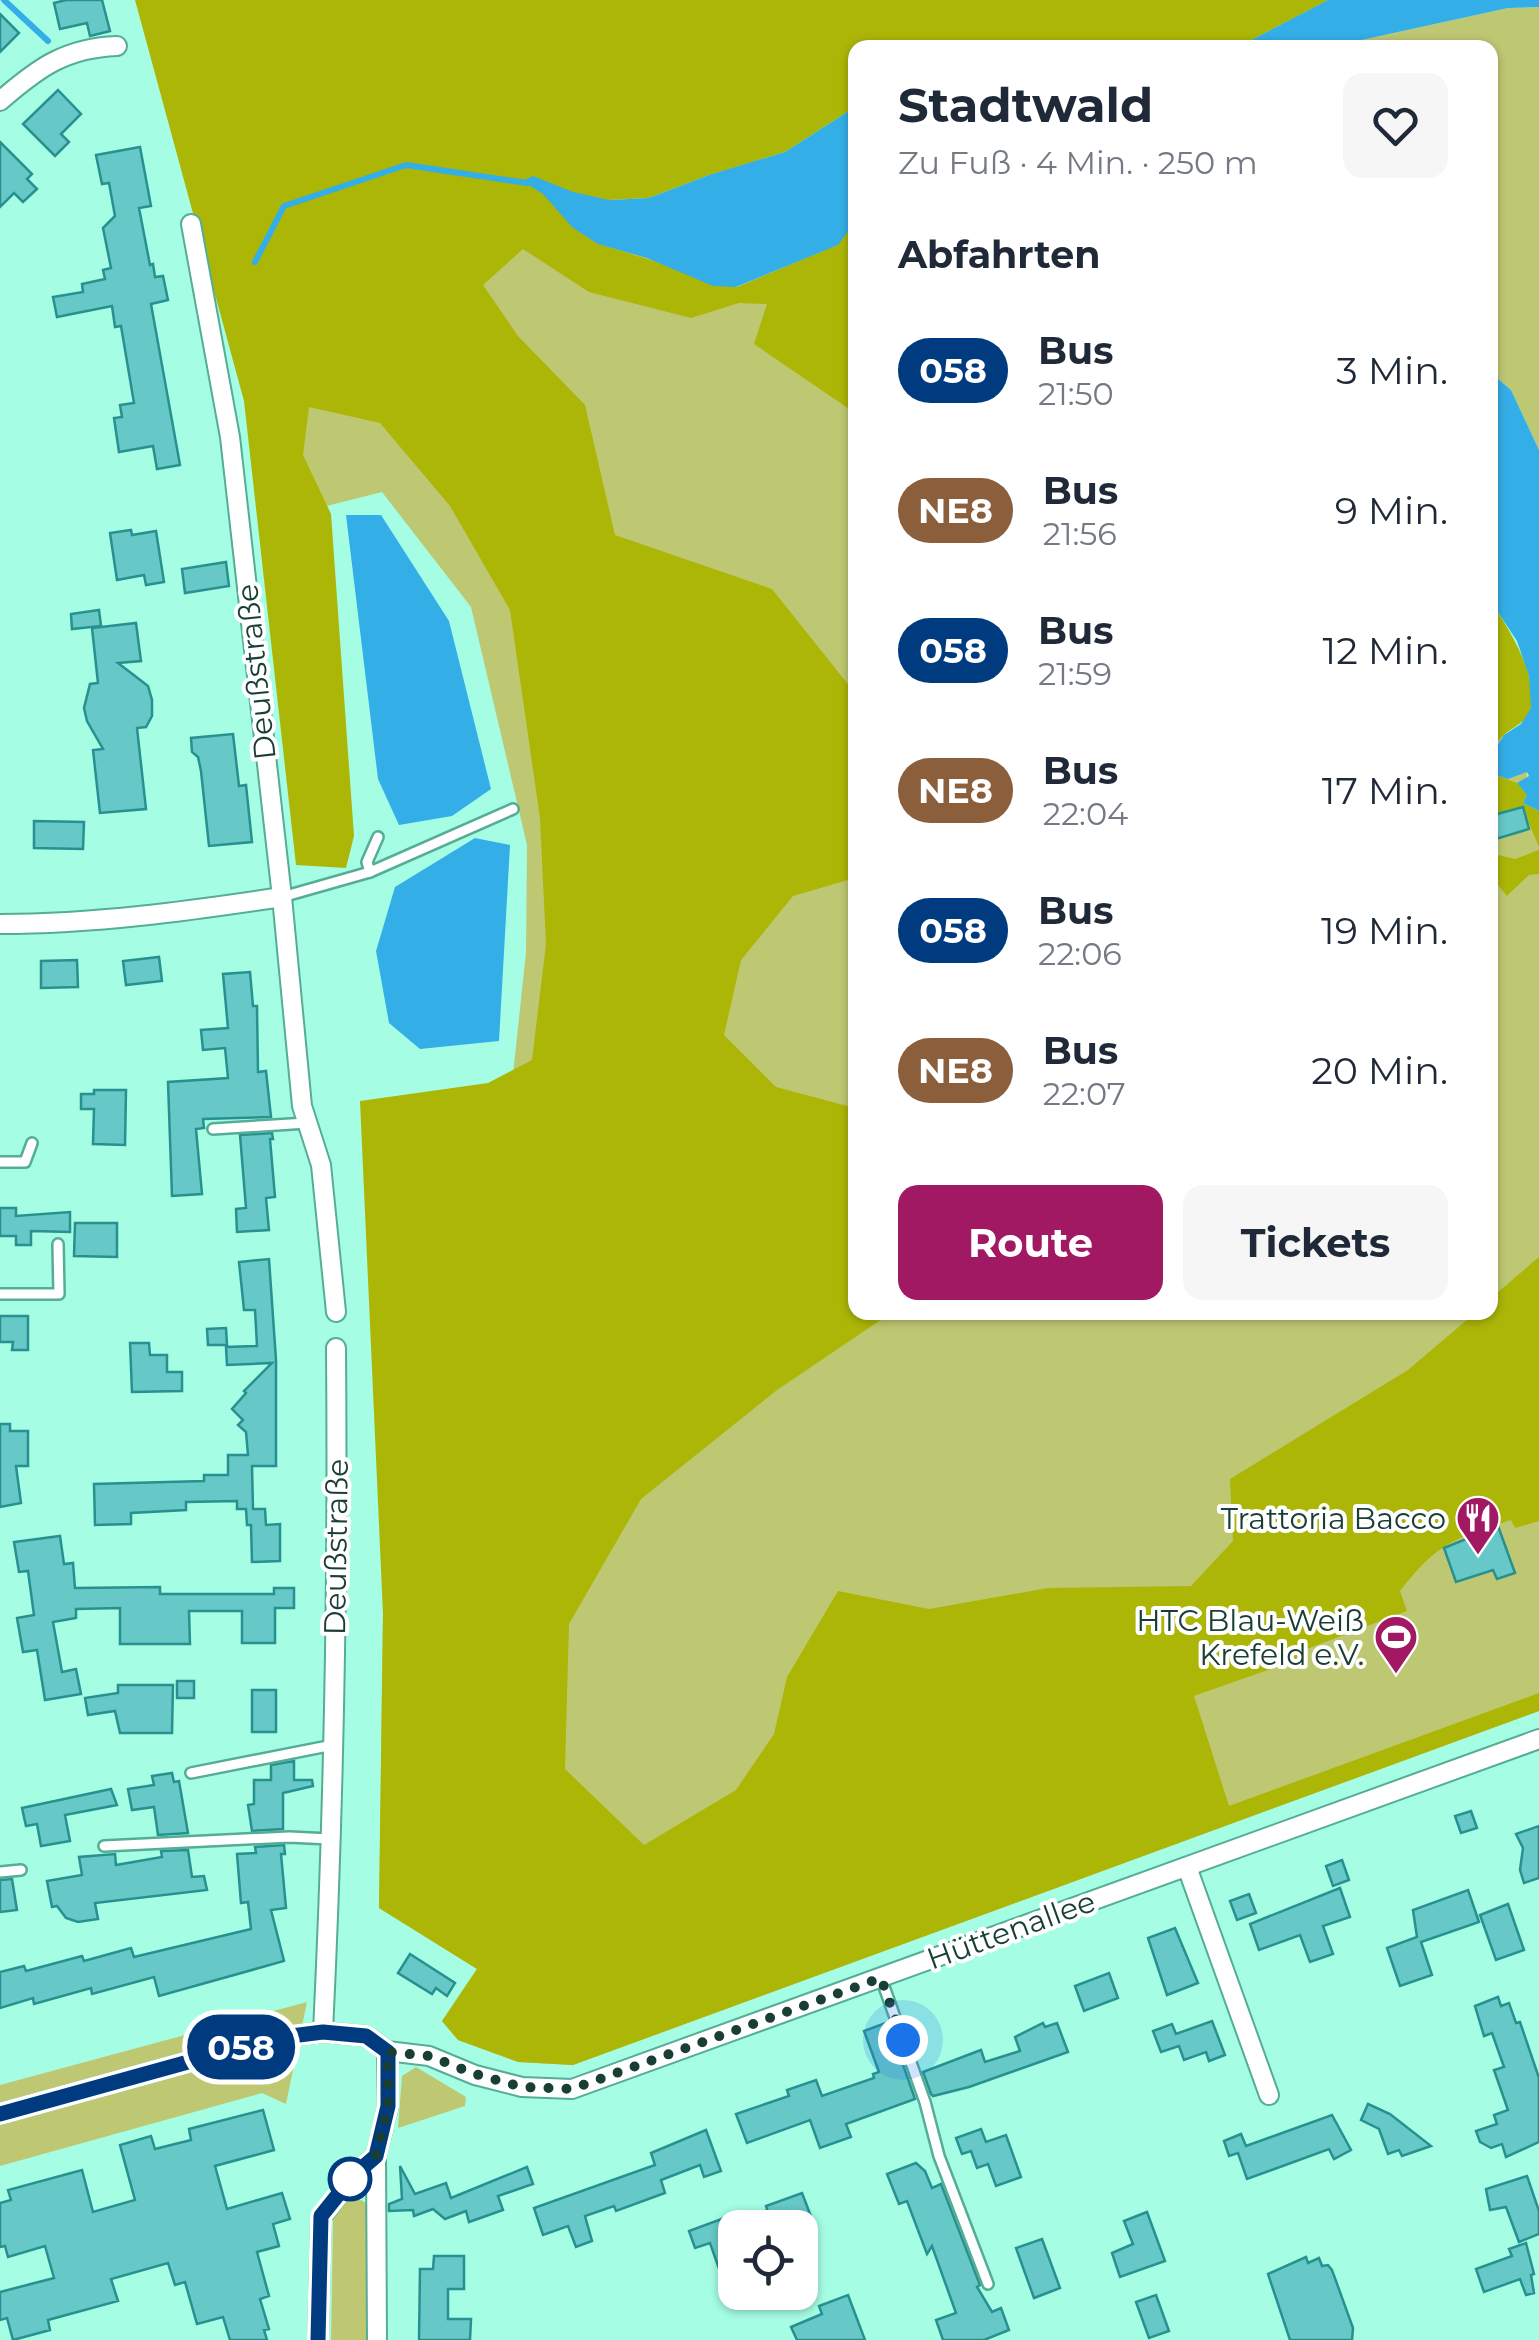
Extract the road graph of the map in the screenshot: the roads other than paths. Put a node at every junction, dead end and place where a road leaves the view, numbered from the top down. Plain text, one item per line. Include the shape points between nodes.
1 (117, 46) dead end
2 (0, 101) edge
3 (192, 224) dead end
4 (513, 810) dead end
5 (378, 836) dead end
6 (370, 872) junction
7 (282, 897) junction
8 (0, 924) edge
9 (307, 1122) junction
10 (214, 1129) dead end
11 (32, 1143) dead end
12 (0, 1162) edge
13 (58, 1244) dead end
14 (0, 1294) edge
15 (336, 1312) dead end
16 (336, 1348) dead end
17 (1539, 1739) edge
18 (333, 1745) junction
19 (191, 1773) dead end
20 (332, 1839) junction
21 (104, 1846) dead end
22 (1187, 1867) junction
23 (21, 1870) dead end
24 (0, 1872) edge
25 (881, 1978) junction
26 (323, 2032) junction
27 (388, 2052) junction
28 (1269, 2096) dead end
29 (0, 2114) edge
30 (376, 2156) junction
31 (988, 2284) dead end
32 (318, 2340) edge
33 (377, 2340) edge

1 - 2 street via 42,65
3 - 7 street, Deußstraße via 230,437
4 - 6 lane
5 - 6 lane via 366,862
6 - 7 lane
7 - 8 street via 221,908
7 - 9 street, Deußstraße
9 - 10 lane
9 - 15 street, Deußstraße via 320,1165
11 - 12 lane via 25,1162
13 - 14 lane via 59,1294
16 - 18 street, Deußstraße
17 - 22 street, Hüttenallee
18 - 19 lane
18 - 20 street, Deußstraße
20 - 21 lane
20 - 26 street, Deußstraße
22 - 25 street, Hüttenallee
22 - 28 street
23 - 24 lane
25 - 27 street, Hüttenallee via 572,2089 522,2087 429,2056
25 - 31 lane
26 - 27 street, Hüttenallee via 366,2036
26 - 29 street, Hüttenallee via 275,2038
27 - 30 street via 388,2106
30 - 32 street via 321,2216
30 - 33 street

